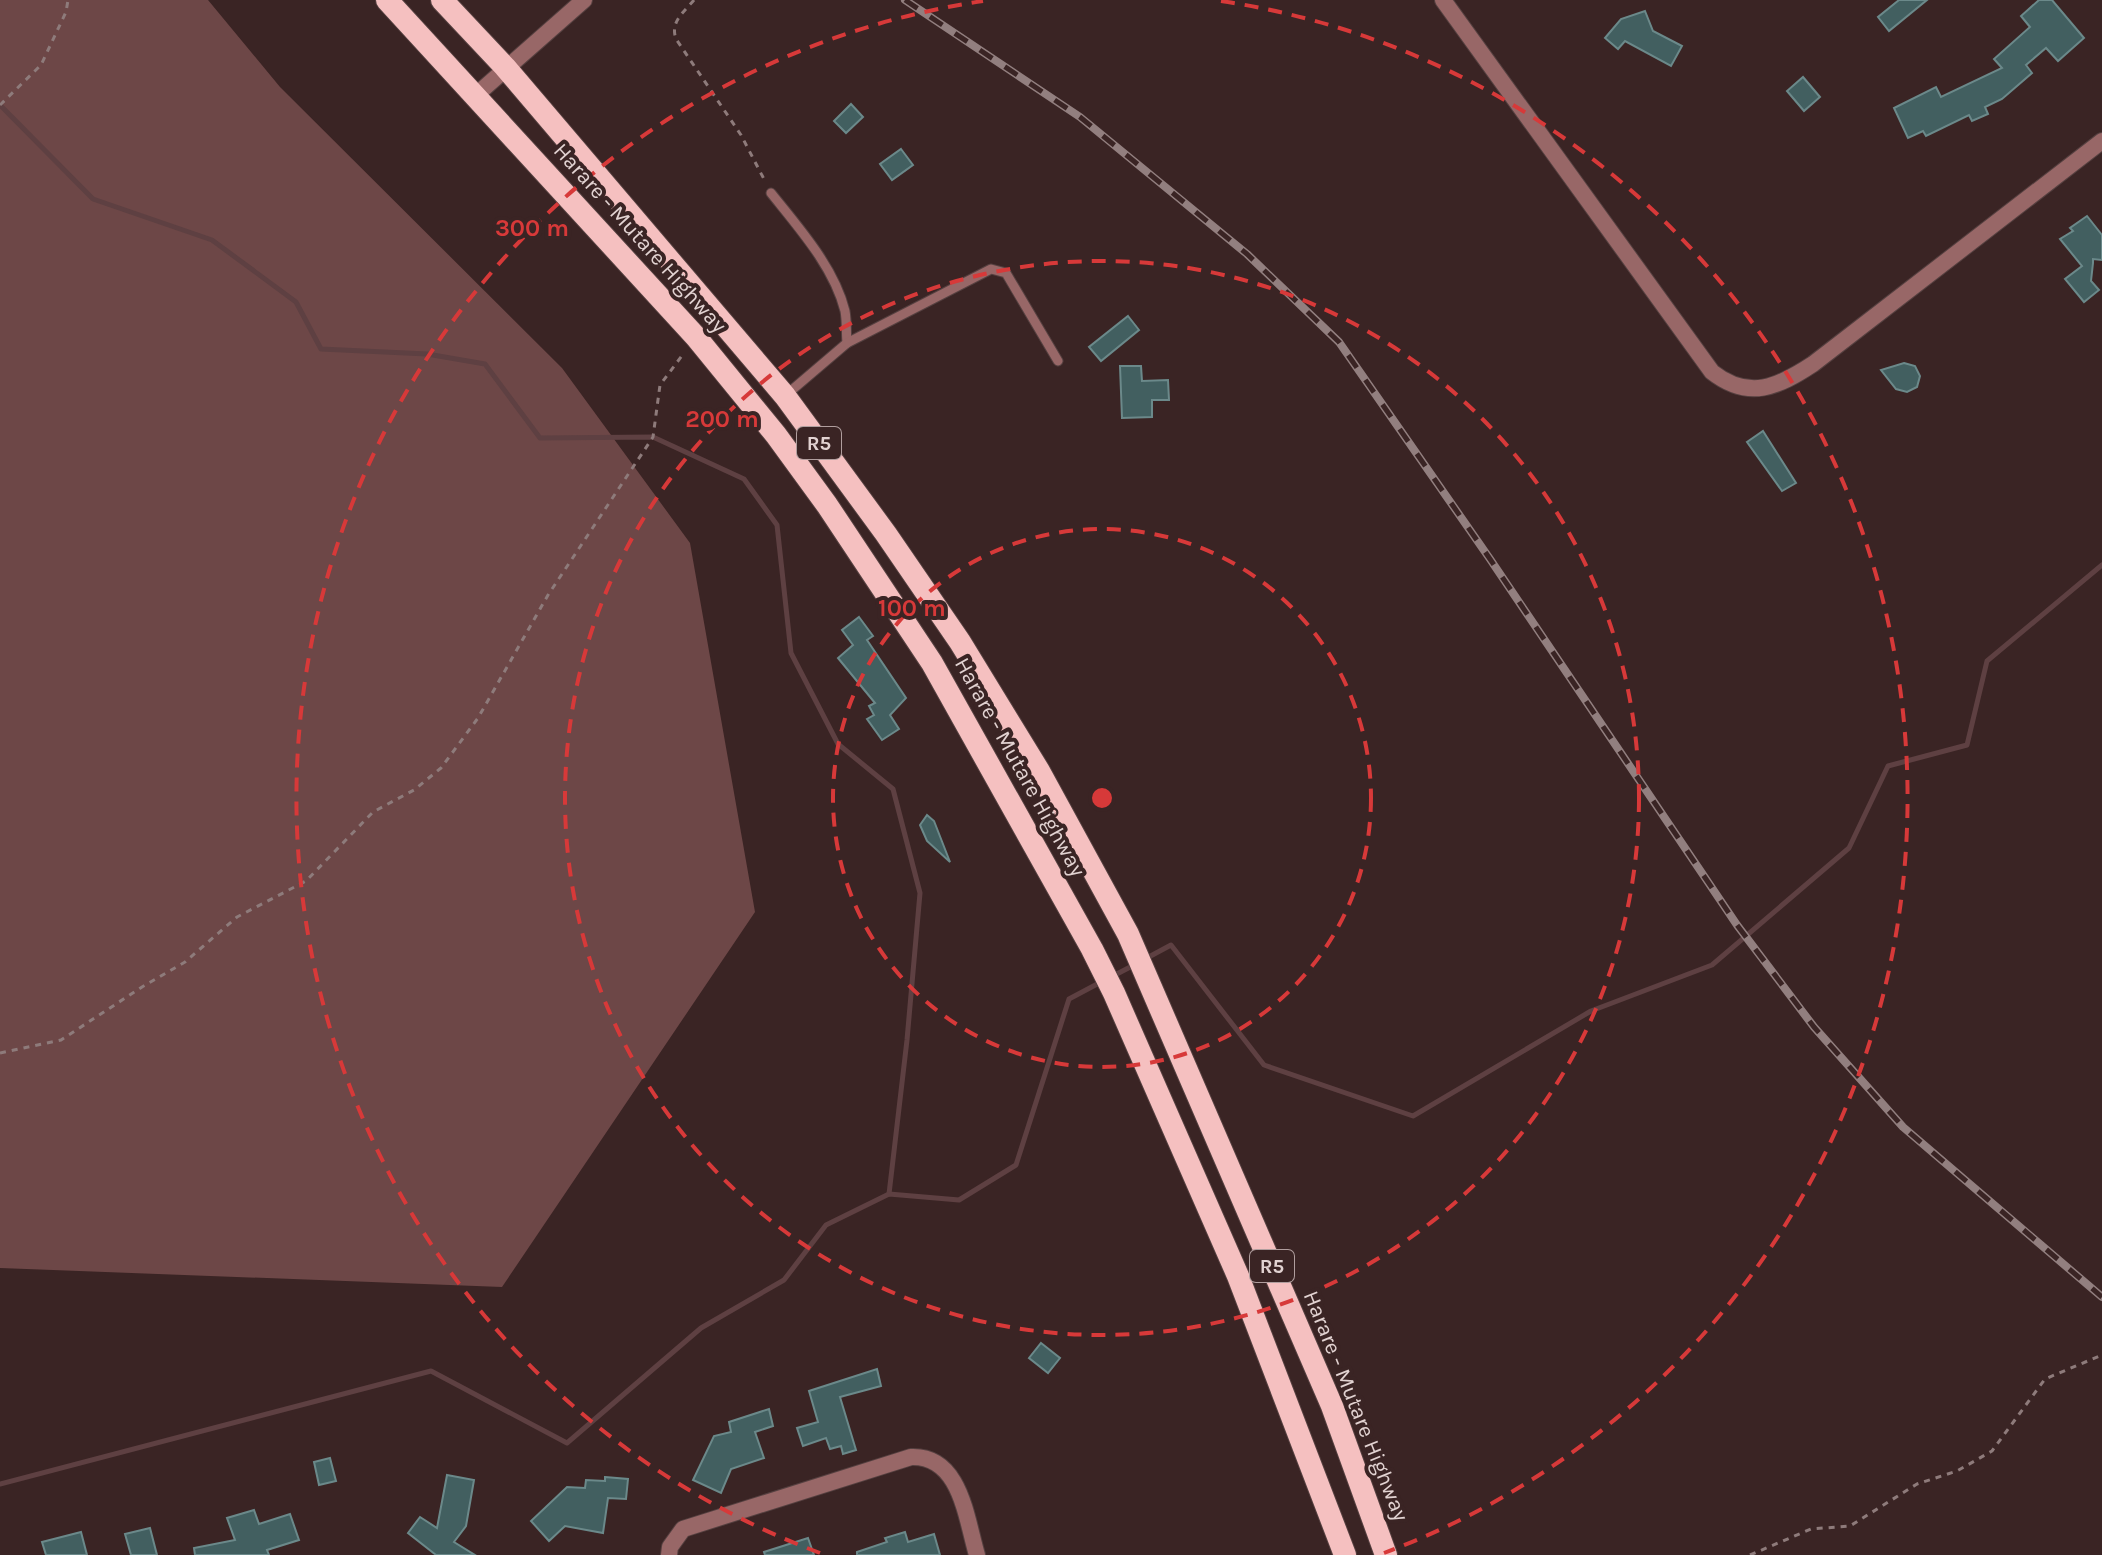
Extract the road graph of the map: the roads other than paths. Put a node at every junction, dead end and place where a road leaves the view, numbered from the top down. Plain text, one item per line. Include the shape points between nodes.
1 (387, 0) edge
2 (442, 0) edge
3 (584, 0) edge
4 (1451, 3) edge
5 (505, 67) junction
6 (475, 96) junction
7 (2102, 141) edge
8 (771, 193) road end
9 (847, 343) junction
10 (1058, 361) dead end
11 (785, 396) junction
12 (669, 1555) edge
13 (977, 1555) edge
14 (1345, 1555) edge
15 (1386, 1555) edge

1 - 6 highway, Harare - Mutare Highway / R5
2 - 5 highway, Harare - Mutare Highway / R5
3 - 5 street
4 - 7 street via 1712,372 1749,388 1782,383 1813,364
5 - 6 street
5 - 11 highway, Harare - Mutare Highway / R5
6 - 14 highway, Harare - Mutare Highway / R5 via 696,337 776,435 932,663 1114,993 1238,1276
8 - 9 lane via 826,267 844,309
9 - 10 lane via 991,269 1006,273
9 - 11 lane
11 - 15 highway, Harare - Mutare Highway / R5 via 960,642 1039,771 1128,934 1332,1406
12 - 13 street via 683,1529 923,1457 936,1461 953,1478

